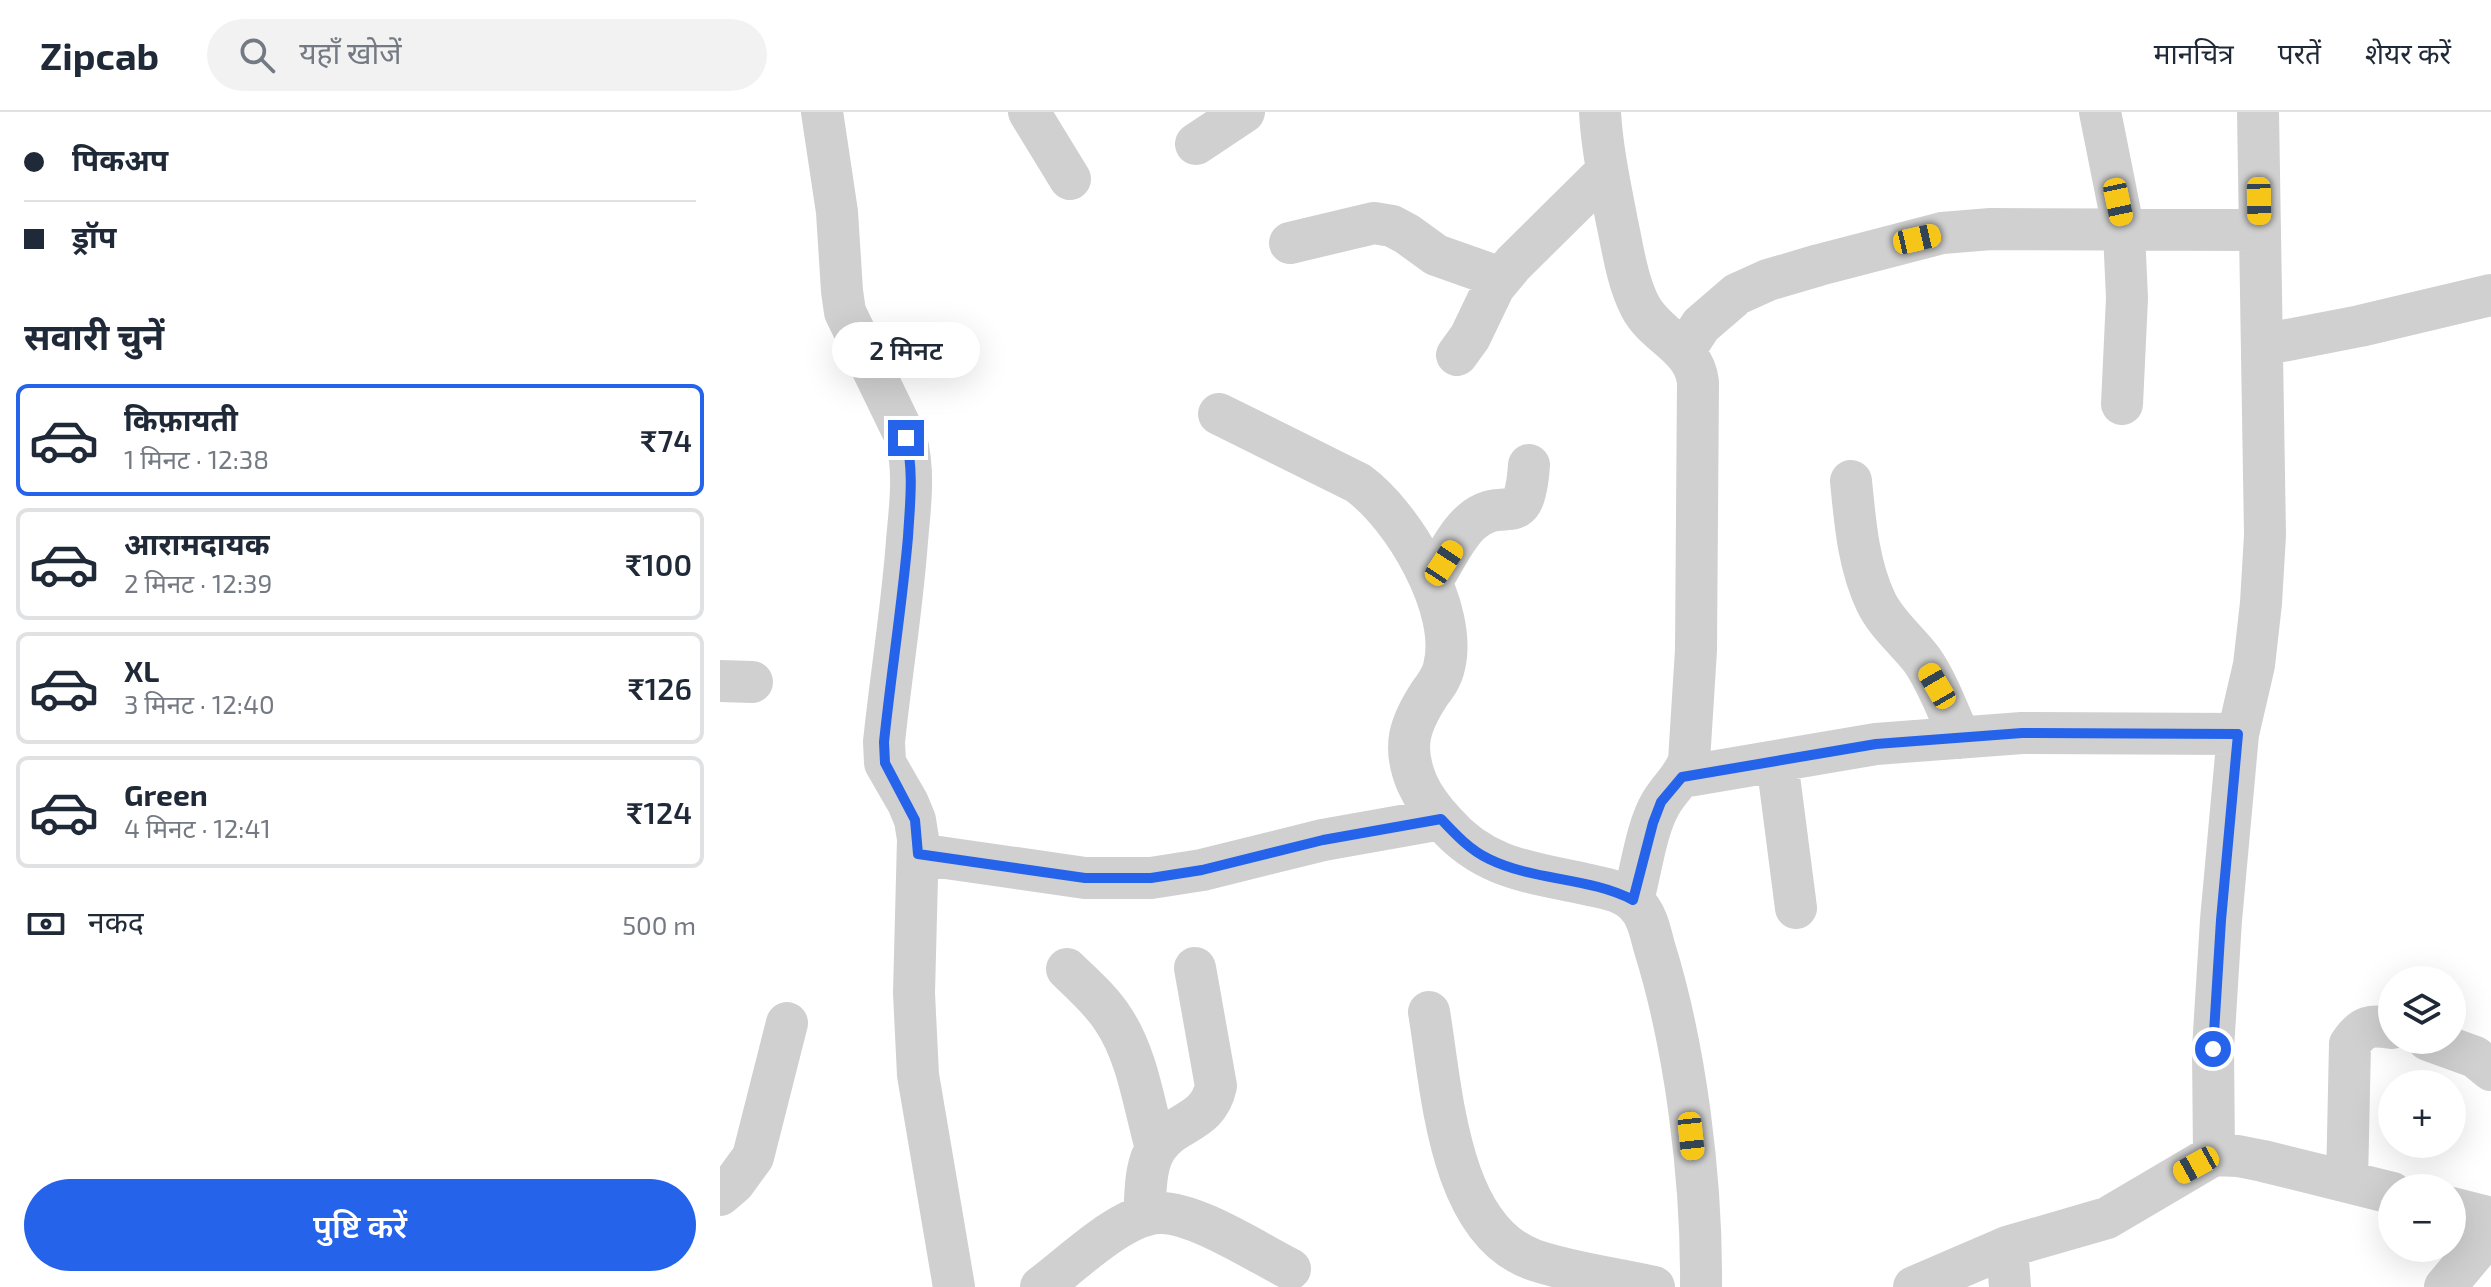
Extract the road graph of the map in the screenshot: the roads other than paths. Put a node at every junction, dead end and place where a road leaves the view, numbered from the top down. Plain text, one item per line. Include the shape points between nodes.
1 (822, 112) edge
2 (1029, 112) edge
3 (1244, 112) edge
4 (1600, 112) edge
5 (2100, 112) edge
6 (2258, 112) edge
7 (1196, 144) dead end
8 (1607, 171) junction
9 (1070, 179) dead end
10 (2260, 230) junction
11 (2124, 232) junction
12 (1290, 243) dead end
13 (1501, 278) junction
14 (2491, 295) edge
15 (2262, 345) junction
16 (1684, 351) junction
17 (1457, 355) dead end
18 (2122, 404) dead end
19 (1219, 414) dead end
20 (1529, 465) dead end
21 (1851, 481) dead end
22 (1431, 582) junction
23 (2238, 734) junction
24 (1960, 738) junction
25 (1777, 761) junction
26 (1682, 777) junction
27 (1441, 819) junction
28 (918, 854) junction
29 (1633, 900) junction
30 (1796, 908) dead end
31 (1195, 968) dead end
32 (1067, 969) dead end
33 (1429, 1012) dead end
34 (787, 1023) dead end
35 (2378, 1027) edge
36 (2466, 1054) edge
37 (2491, 1070) edge
38 (1156, 1148) junction
39 (2214, 1155) junction
40 (2347, 1182) junction
41 (2378, 1190) edge
42 (720, 1195) edge
43 (2466, 1212) edge
44 (1144, 1216) junction
45 (2491, 1218) edge
46 (2491, 1232) edge
47 (2008, 1267) edge
48 (1290, 1269) dead end
49 (954, 1287) edge
50 (1041, 1287) edge
51 (1654, 1287) edge
52 (1701, 1287) edge
53 (1914, 1287) edge
54 (2445, 1287) edge

1 - 28 street via 845,312 906,438 911,459 904,577 884,742 885,763 915,820
2 - 9 street
3 - 7 street
4 - 8 street
5 - 11 street
6 - 10 street
8 - 13 street
8 - 16 street via 1639,305
10 - 11 street
10 - 15 street
11 - 16 street via 1991,229 1892,244 1737,294 1701,325
11 - 18 street
12 - 13 street via 1374,223 1392,226 1436,255
13 - 17 street
14 - 15 street
15 - 23 street via 2261,603
16 - 26 street via 1698,382 1696,650 1689,761
19 - 22 street via 1368,490
20 - 22 street via 1527,491 1518,507 1481,516 1468,525
21 - 24 street via 1863,568 1876,602 1921,659
22 - 27 street via 1447,652 1407,746 1417,783
23 - 24 street via 2022,733
23 - 39 street via 2213,1049
24 - 25 street via 1876,744
25 - 26 street
25 - 30 street
26 - 29 street via 1661,802
27 - 28 street via 1151,878 1085,878
27 - 29 street via 1469,848 1490,860
28 - 49 street via 918,1075
29 - 52 street via 1644,912 1676,1035 1693,1151
31 - 38 street via 1216,1086 1213,1102
32 - 38 street via 1114,1019 1129,1047
33 - 51 street via 1449,1128 1462,1183 1476,1213 1505,1242 1534,1259
34 - 42 street via 753,1157
35 - 40 street via 2359,1031 2350,1044
36 - 37 street
38 - 44 street via 1148,1164
39 - 40 street via 2251,1158
39 - 47 street via 2107,1218
40 - 41 street
43 - 45 street
44 - 48 street via 1160,1213 1196,1221
44 - 50 street via 1120,1227
46 - 54 street
47 - 53 street

